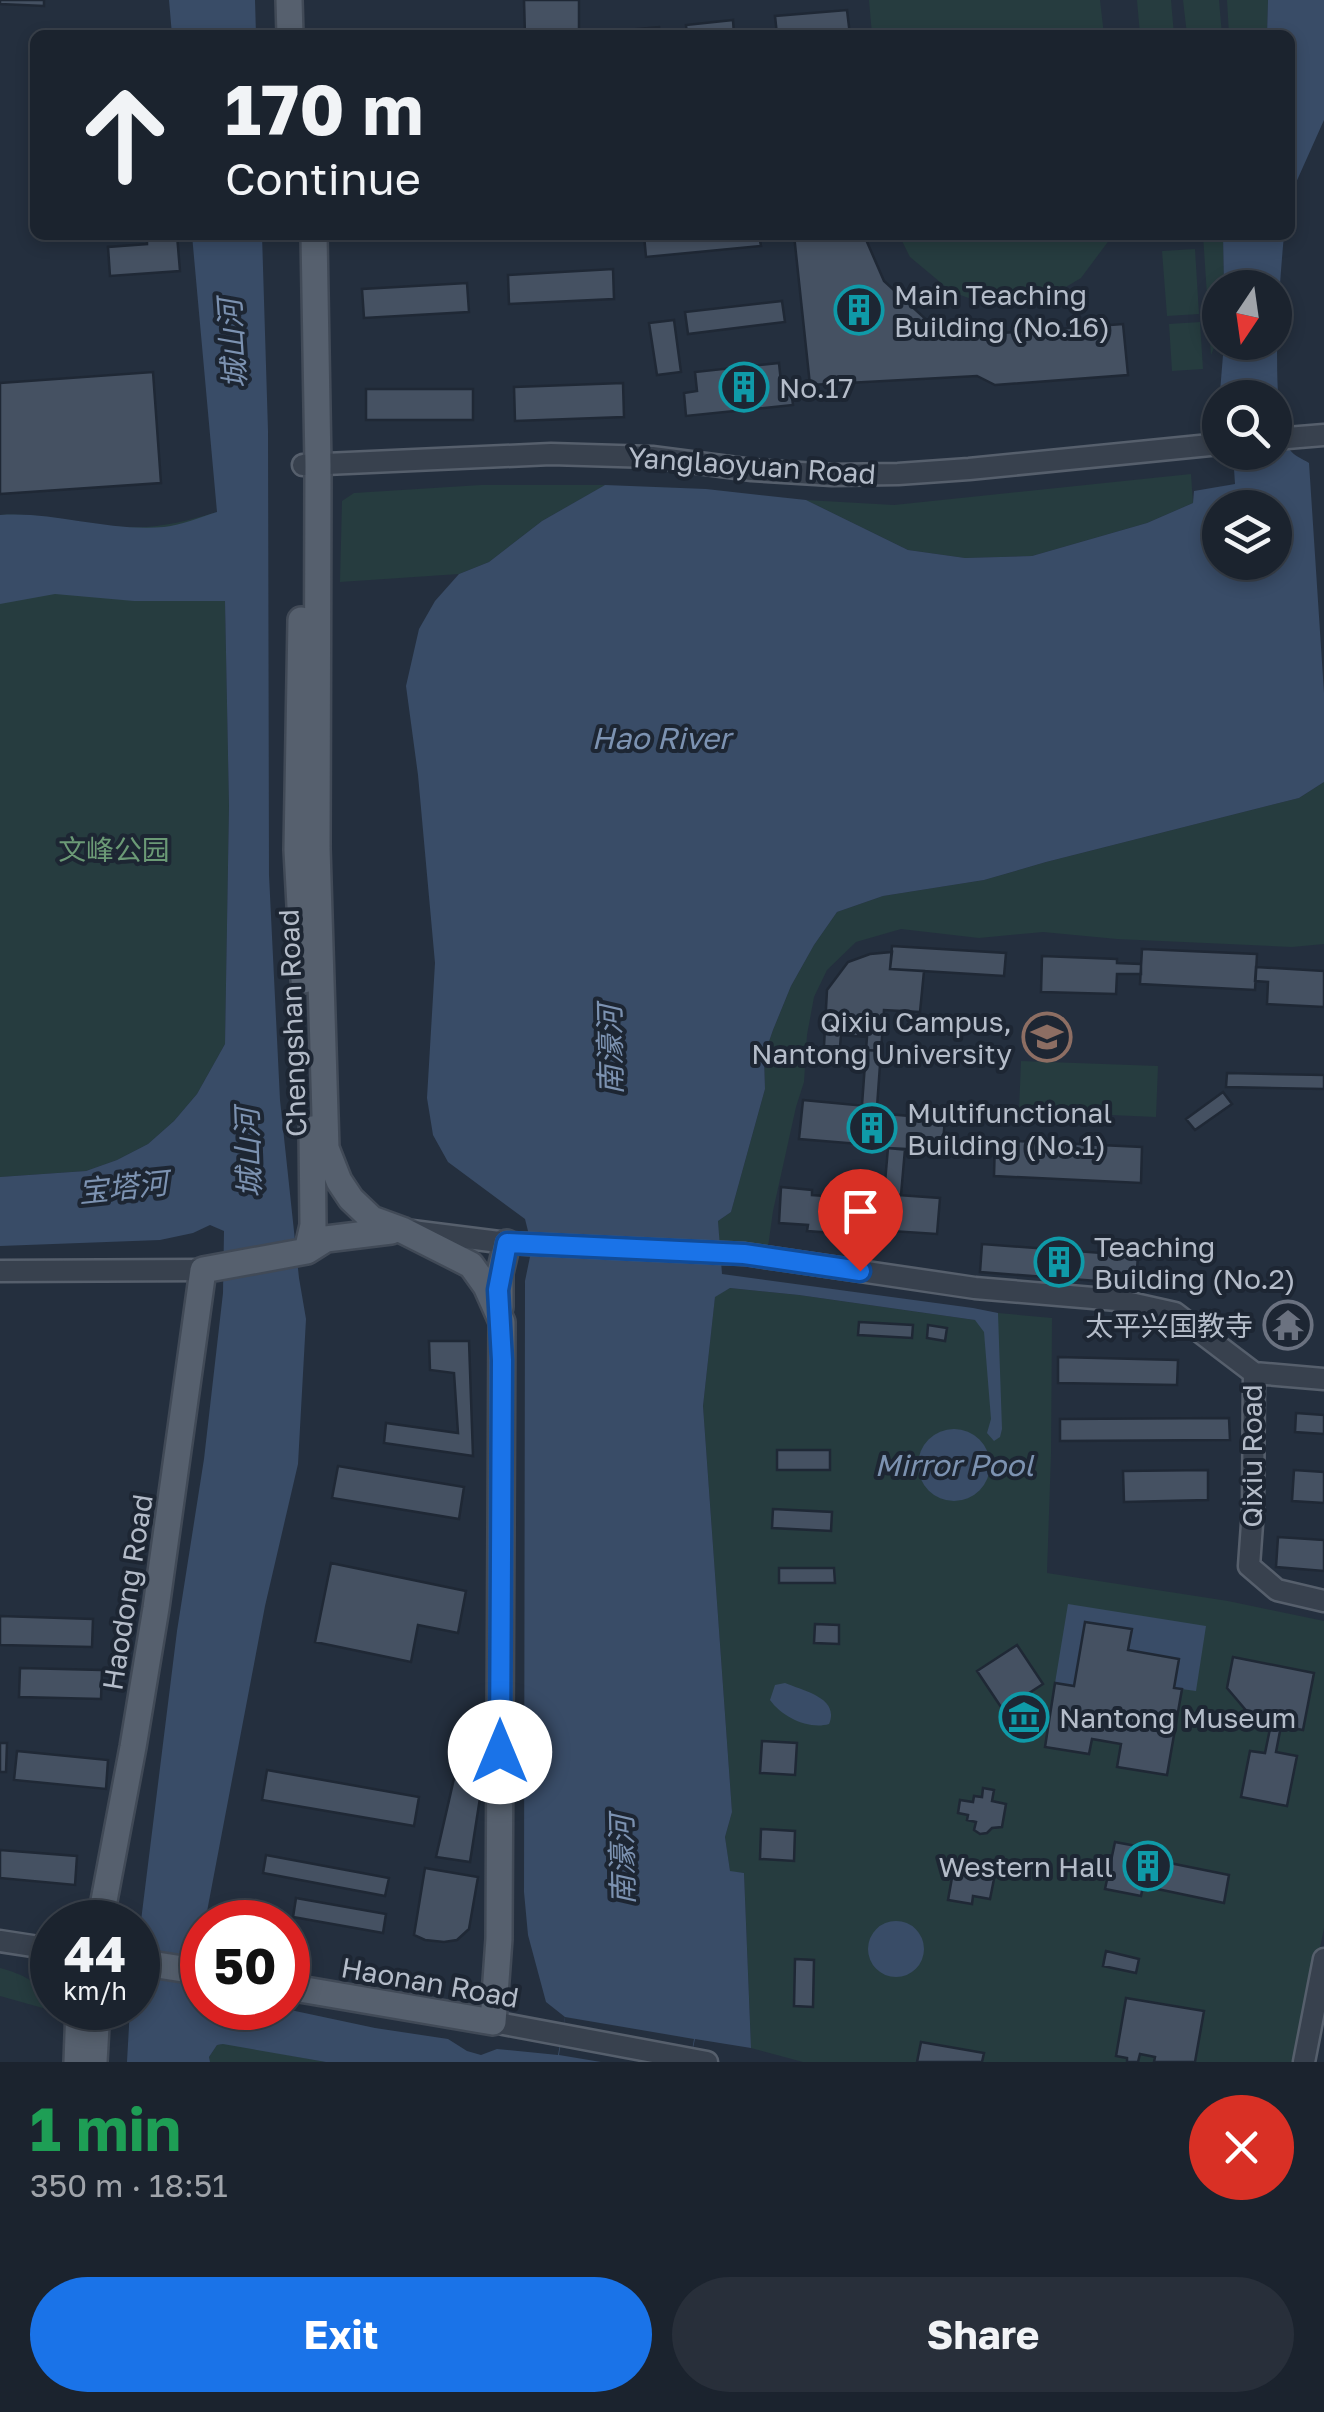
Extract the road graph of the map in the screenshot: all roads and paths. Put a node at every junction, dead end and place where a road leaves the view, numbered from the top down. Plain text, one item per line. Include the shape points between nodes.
1 (289, 0) edge
2 (306, 0) edge
3 (290, 30) edge
4 (308, 30) edge
5 (297, 240) edge
6 (314, 240) edge
7 (1202, 446) edge
8 (311, 465) junction
9 (402, 1230) junction
10 (514, 1243) junction
11 (303, 1252) junction
12 (211, 1268) junction
13 (0, 1271) edge
14 (502, 1322) junction
15 (1254, 1373) junction
16 (1324, 1378) edge
17 (1324, 1601) edge
18 (104, 1900) edge
19 (0, 1941) edge
20 (30, 1946) edge
21 (1324, 1959) edge
22 (310, 1991) edge
23 (492, 2022) junction
24 (78, 2030) edge
25 (96, 2030) edge
26 (699, 2060) edge
27 (77, 2062) edge
28 (94, 2062) edge
29 (1304, 2062) edge

1 - 3 main road
2 - 4 main road
5 - 8 main road, Chengshan Road
6 - 8 main road, Chengshan Road
7 - 8 street, Yanglaoyuan Road via 898,474 551,454
8 - 9 main road, Chengshan Road via 326,1148 351,1199 372,1219
8 - 11 main road, Chengshan Road via 297,850 314,1225
9 - 10 street
9 - 11 main road via 326,1239
9 - 14 main road, Chengshan Road via 471,1265
10 - 14 main road via 498,1290
10 - 15 street, Qixiu Road via 744,1254 975,1288 1117,1300 1174,1313
11 - 12 main road
12 - 13 street
12 - 18 main road, Haodong Road
14 - 23 main road, Chengshan Road via 500,1939
15 - 16 street
15 - 17 street, Qixiu Road via 1249,1566 1277,1590
19 - 20 street
21 - 29 street
22 - 23 main road, Haonan Road
23 - 26 street, Haonan Road
24 - 27 main road
25 - 28 main road

